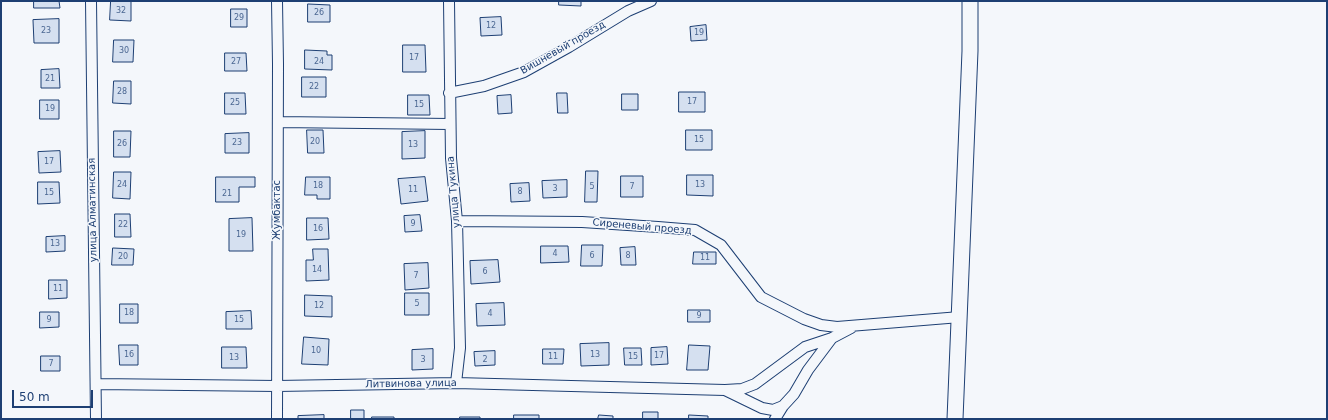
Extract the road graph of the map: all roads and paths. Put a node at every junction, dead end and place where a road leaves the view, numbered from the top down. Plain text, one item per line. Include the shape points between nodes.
1 (91, 1) edge
2 (277, 1) edge
3 (449, 1) edge
4 (651, 1) edge
5 (970, 1) edge
6 (450, 93) junction
7 (278, 122) junction
8 (450, 124) junction
9 (457, 221) junction
10 (960, 318) junction
11 (856, 325) junction
12 (832, 338) junction
13 (456, 383) junction
14 (96, 384) junction
15 (277, 386) junction
16 (725, 390) junction
17 (783, 406) junction
18 (96, 419) edge
19 (277, 419) edge
20 (775, 419) edge
21 (956, 419) edge

1 - 14 street, улица Алматинская
2 - 7 street, Жумбактас
3 - 6 street, улица Тукина
4 - 6 street, Вишневый проезд via 628,11 569,48 524,72 484,86
5 - 10 main road
6 - 8 street, улица Тукина
7 - 8 street
7 - 15 street, Жумбактас
8 - 9 street, улица Тукина
9 - 11 street, Сиреневый проезд via 582,222 696,230 721,245 761,297 821,325
9 - 13 street, улица Тукина via 460,348
10 - 11 street, Сиреневый проезд
10 - 21 main road
11 - 12 street
12 - 16 street, Литвинова улица via 805,347 755,384 742,389
12 - 17 street
13 - 15 street, Литвинова улица
13 - 16 street, Литвинова улица
14 - 15 street, Литвинова улица
14 - 18 street, улица Алматинская
15 - 19 street, Жумбактас
16 - 17 street via 762,408 773,410
17 - 20 street

